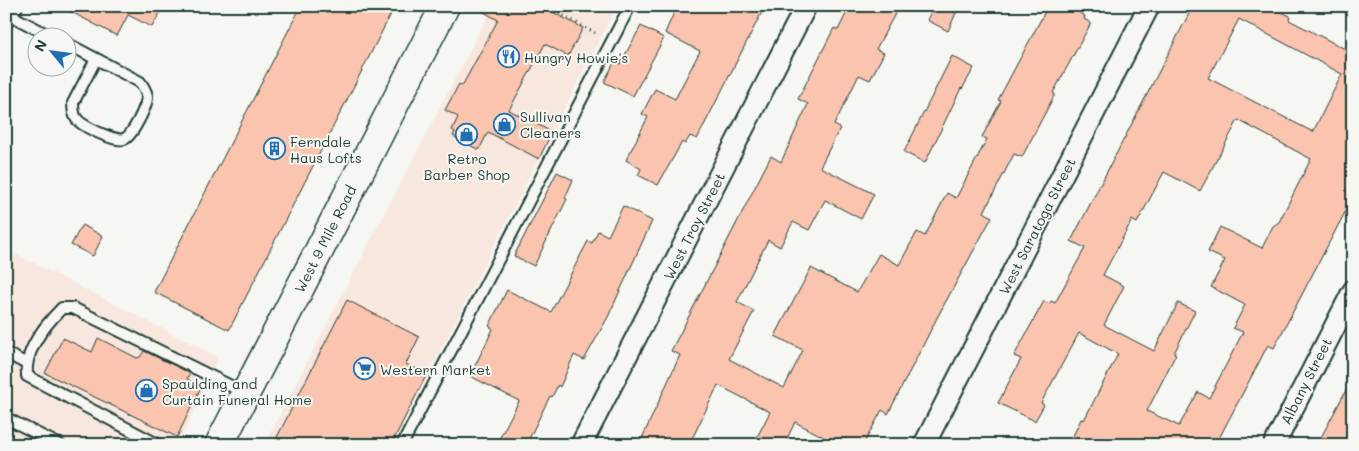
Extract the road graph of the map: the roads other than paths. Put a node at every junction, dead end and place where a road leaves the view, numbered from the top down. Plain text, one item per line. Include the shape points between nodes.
1 (445, 6) edge
2 (630, 6) edge
3 (806, 6) edge
4 (1149, 6) edge
5 (9, 12) edge
6 (37, 28) edge
7 (78, 49) edge
8 (96, 59) junction
9 (1353, 291) edge
10 (6, 353) edge
11 (27, 364) junction
12 (246, 393) junction
13 (6, 418) edge
14 (60, 445) edge
15 (159, 445) edge
16 (219, 445) edge
17 (402, 445) edge
18 (581, 445) edge
19 (924, 445) edge
20 (1274, 445) edge

1 - 12 main road, West 9 Mile Road
2 - 17 lane
3 - 18 street, West Troy Street
4 - 19 street, West Saratoga Street
5 - 6 lane
7 - 8 lane
8 - 8 lane via 140,82 144,88 145,106 128,137 123,140 115,140 81,123 73,110 73,103
9 - 20 street, Albany Street
10 - 11 lane
11 - 12 lane via 34,344 48,322 62,308 73,308
11 - 15 lane via 27,376
12 - 16 main road, West 9 Mile Road
13 - 14 lane

